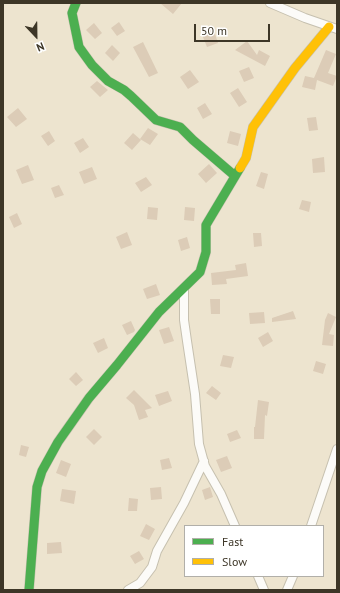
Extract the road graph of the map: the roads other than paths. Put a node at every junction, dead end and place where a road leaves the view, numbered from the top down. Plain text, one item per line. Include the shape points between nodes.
1 (76, 3) edge
2 (270, 3) edge
3 (333, 28) edge
4 (235, 176) junction
5 (184, 288) junction
6 (337, 449) edge
7 (204, 461) junction
8 (235, 525) edge
9 (311, 525) edge
10 (258, 577) edge
11 (293, 577) edge
12 (29, 590) edge
13 (128, 590) edge
14 (264, 590) edge
15 (287, 590) edge

1 - 4 street via 72,13 79,47 92,65 156,120 180,127
2 - 3 street
3 - 4 street via 295,68 253,127 246,158
4 - 5 street via 206,225 206,252 200,272
5 - 7 street via 186,341 195,394 199,444
5 - 12 street via 159,312 89,398 58,442 42,471 37,487
6 - 9 street
7 - 8 street
7 - 13 street via 157,551 152,567 140,583
10 - 14 street
11 - 15 street

